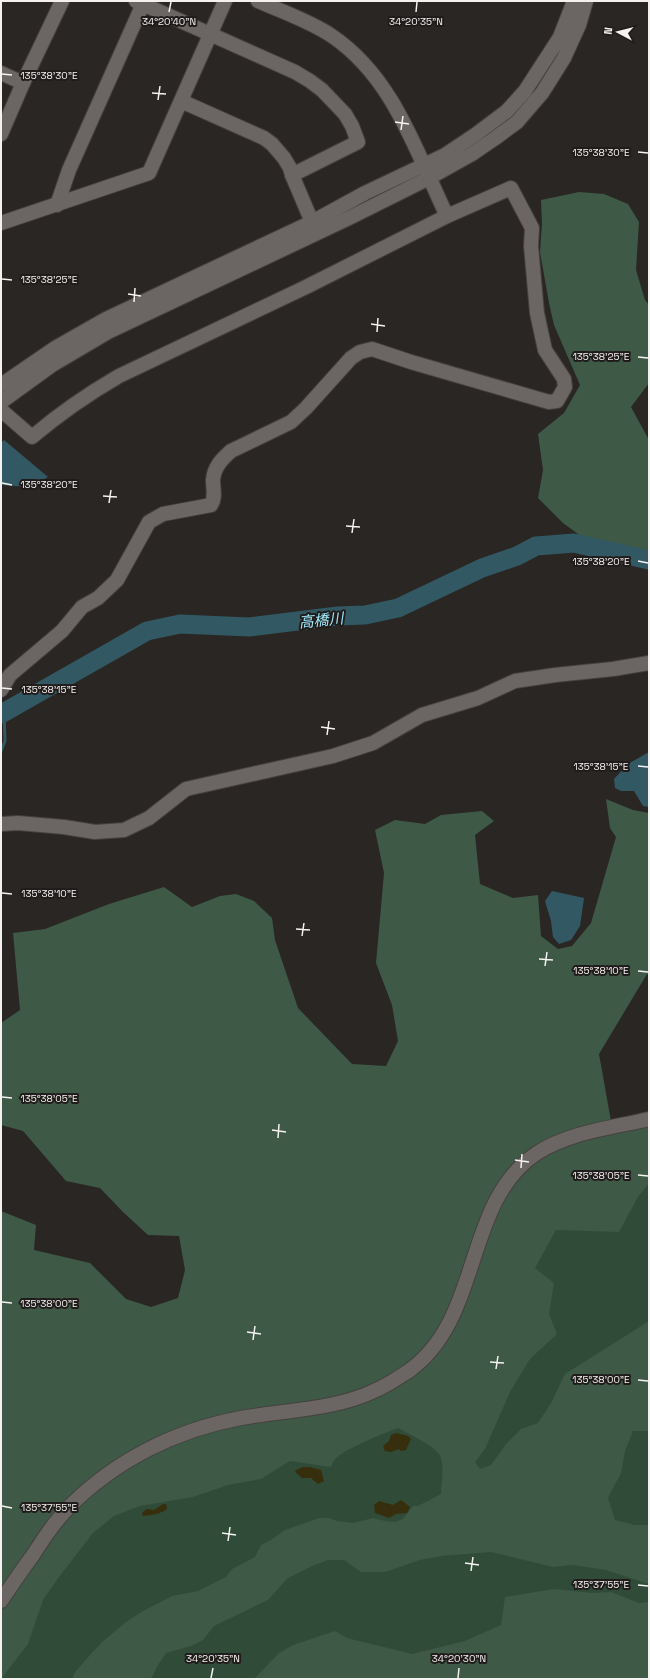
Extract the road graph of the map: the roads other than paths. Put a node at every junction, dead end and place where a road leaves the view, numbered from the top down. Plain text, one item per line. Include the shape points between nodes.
1 (62, 1) edge
2 (225, 1) edge
3 (258, 1) edge
4 (574, 1) edge
5 (586, 1) edge
6 (140, 2) edge
7 (210, 35) junction
8 (1, 73) edge
9 (23, 83) junction
10 (181, 101) junction
11 (1, 134) edge
12 (424, 164) junction
13 (292, 175) junction
14 (429, 178) junction
15 (57, 205) junction
16 (447, 216) junction
17 (312, 222) junction
18 (1, 223) edge
19 (1, 385) edge
20 (1, 402) edge
21 (1, 410) edge
22 (649, 663) edge
23 (1, 690) edge
24 (1, 824) edge
25 (649, 1120) edge
26 (1, 1602) edge

1 - 9 street
2 - 7 street
3 - 12 street via 333,36 360,58 371,69 390,98
4 - 12 street via 560,37 525,91 511,106 475,135 445,155
5 - 14 street via 579,25 564,58 542,93 517,122 472,154
6 - 7 street
6 - 15 street
7 - 10 street
7 - 13 street via 295,72 310,81 345,114 358,142
8 - 9 street
9 - 11 street
10 - 13 street via 264,138 284,158
10 - 15 street via 149,173
12 - 14 street
12 - 17 street
13 - 17 street
14 - 16 street
14 - 20 street via 108,332 52,365
15 - 18 street
16 - 21 street via 119,376 56,416 32,437
16 - 23 street via 511,188 532,228 531,246 537,313 545,350 564,379 565,387 557,401 540,400 372,349 360,352 351,358 291,422 231,451 223,458 216,468 213,479 214,499 211,505 163,514 149,522 117,580 98,598 82,607 62,631 10,675
17 - 19 street via 106,318 55,348
22 - 24 street via 515,681 478,698 422,715 372,743 333,756 186,789 149,818 124,830 95,832 56,826
25 - 26 street via 570,1136 538,1153 515,1172 489,1216 446,1331 412,1368 388,1384 343,1402 202,1426 128,1459 97,1481 69,1507 47,1533

